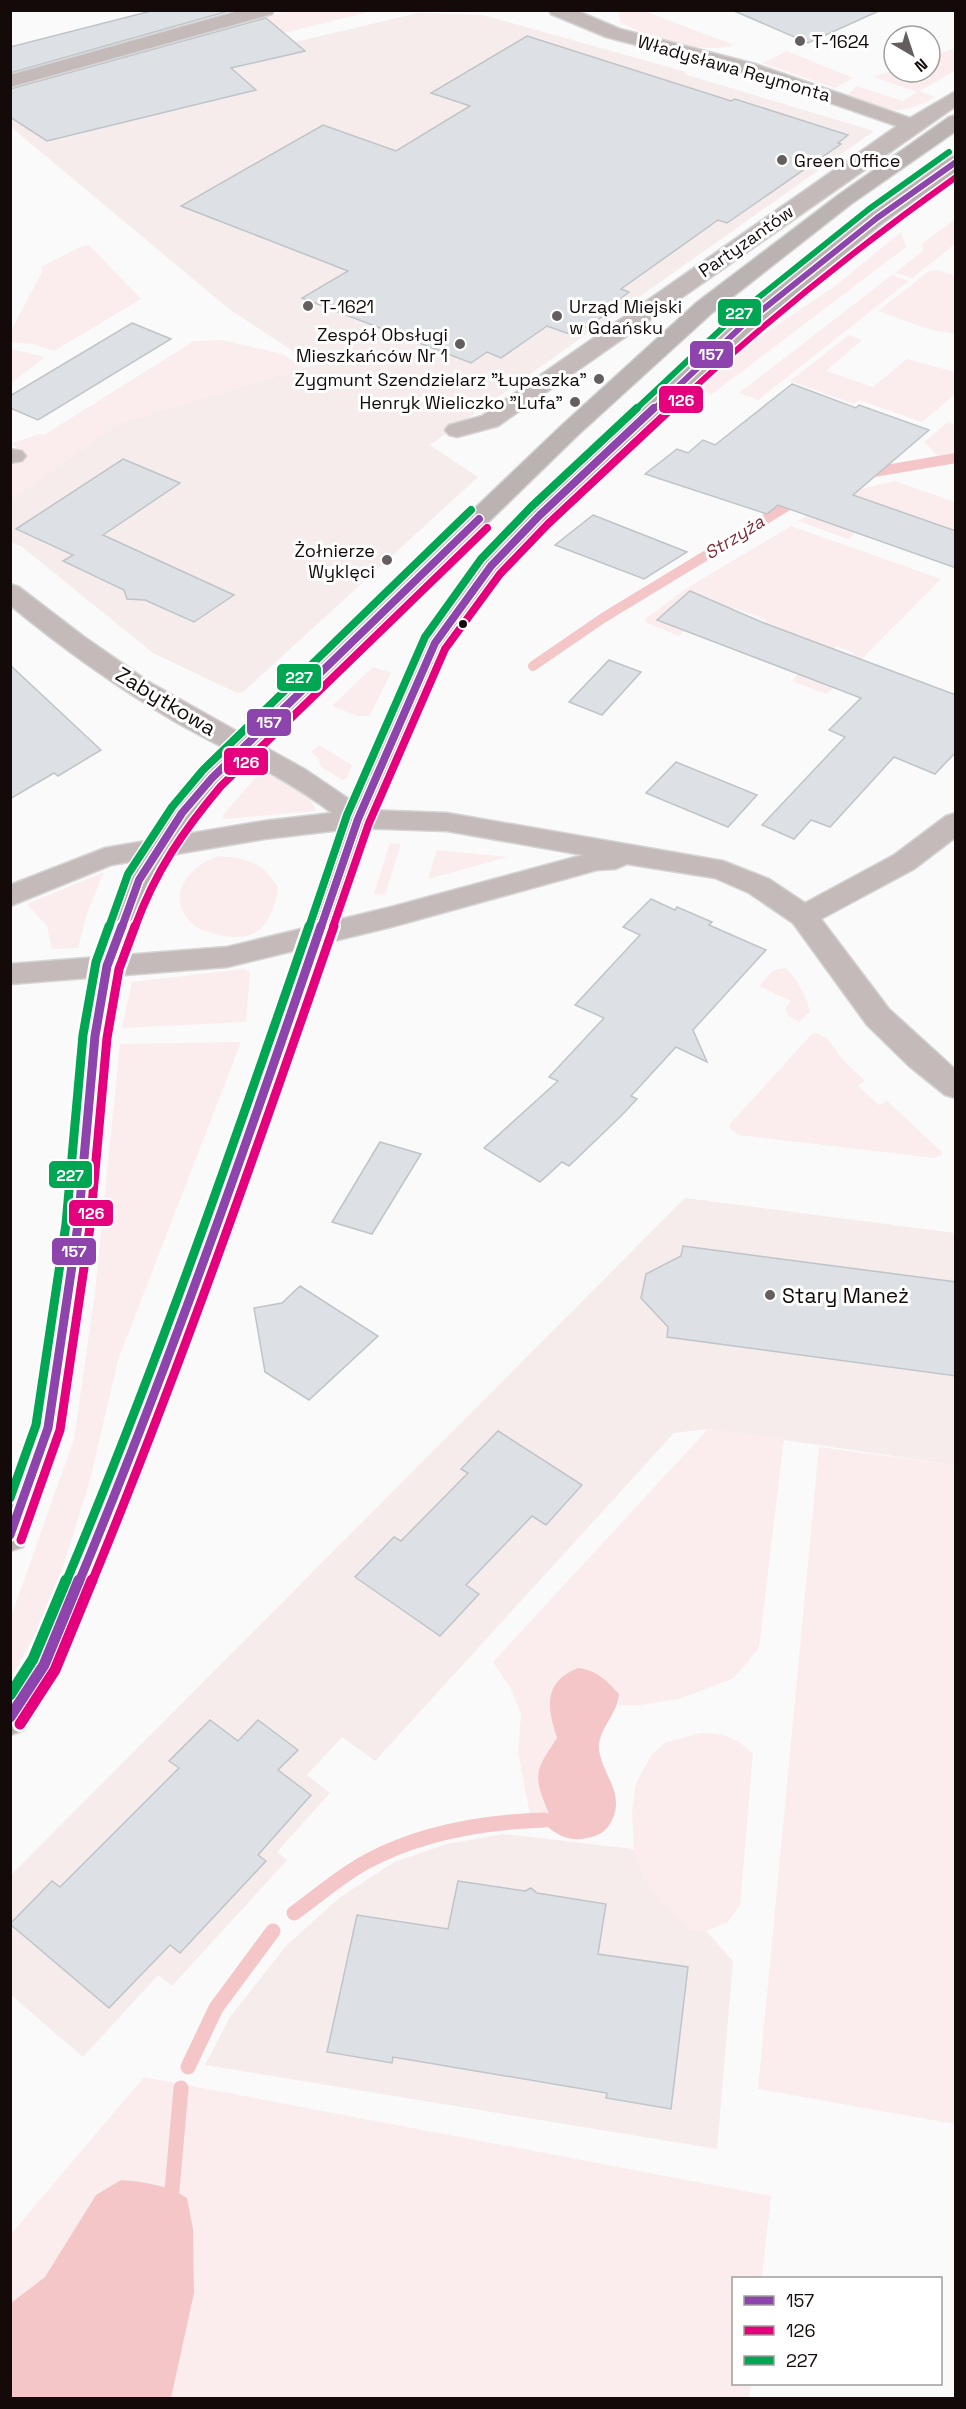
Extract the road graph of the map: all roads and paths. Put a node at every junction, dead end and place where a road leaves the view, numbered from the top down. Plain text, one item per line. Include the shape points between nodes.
1 (265, 10) edge
2 (558, 10) edge
3 (602, 10) edge
4 (586, 24) junction
5 (10, 81) edge
6 (956, 97) edge
7 (956, 121) edge
8 (912, 125) junction
9 (956, 162) edge
10 (457, 430) dead end
11 (10, 592) edge
12 (242, 746) junction
13 (358, 819) junction
14 (956, 822) edge
15 (160, 847) junction
16 (644, 857) junction
17 (10, 896) edge
18 (803, 916) junction
19 (318, 936) junction
20 (107, 966) junction
21 (10, 974) edge
22 (956, 1087) edge
23 (10, 1536) edge
24 (10, 1718) edge

1 - 5 street
2 - 4 street, Władysława Reymonta
3 - 4 street via 601,17
4 - 8 street, Władysława Reymonta via 748,68
6 - 8 street, Partyzantów
7 - 12 main road via 844,200 704,308 570,430
8 - 10 street, Partyzantów via 490,421
9 - 13 main road via 877,218 741,327 513,542 470,592 435,644
11 - 12 street, Zabytkowa via 67,639 126,679
12 - 13 street, Zabytkowa via 324,793
12 - 15 main road via 182,813
13 - 15 street
13 - 16 street via 447,822
13 - 19 main road
14 - 18 street via 904,862
15 - 17 street via 105,857
15 - 20 main road via 139,880
16 - 18 street via 723,870 759,886
16 - 19 street via 597,861
18 - 22 street via 878,1017
19 - 20 street via 227,957
19 - 24 main road via 227,1201 120,1483 44,1665
20 - 21 street
20 - 23 main road via 95,1036 78,1225 48,1428

